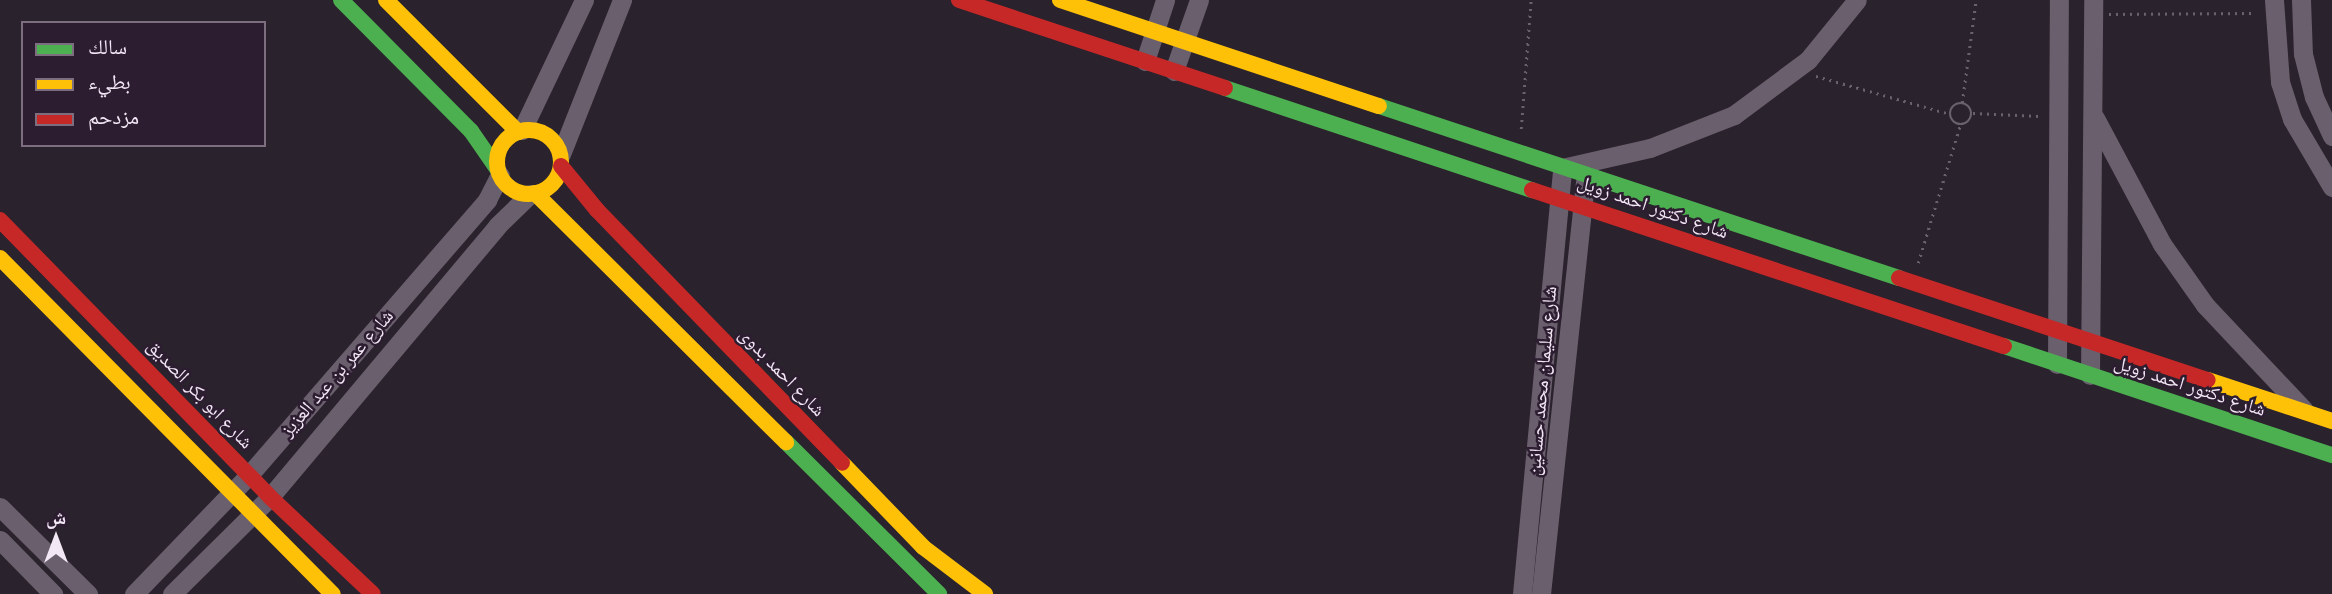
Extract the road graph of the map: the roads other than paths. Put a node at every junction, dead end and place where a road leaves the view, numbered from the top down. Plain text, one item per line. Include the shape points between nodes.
1 (341, 0) edge
2 (386, 0) edge
3 (584, 0) edge
4 (622, 0) edge
5 (959, 0) edge
6 (1060, 0) edge
7 (1165, 0) edge
8 (1199, 0) edge
9 (1857, 0) edge
10 (2059, 0) edge
11 (2301, 0) edge
12 (2093, 7) edge
13 (2274, 7) edge
14 (1154, 32) junction
15 (1184, 41) junction
16 (1145, 61) junction
17 (1174, 71) junction
18 (2092, 113) junction
19 (520, 131) junction
20 (2332, 136) edge
21 (561, 160) junction
22 (1562, 168) junction
23 (499, 172) junction
24 (1586, 175) junction
25 (2332, 187) edge
26 (533, 193) junction
27 (1559, 197) junction
28 (1583, 206) junction
29 (0, 220) edge
30 (0, 258) edge
31 (2057, 330) junction
32 (2090, 341) junction
33 (2057, 364) junction
34 (2090, 375) junction
35 (2307, 413) junction
36 (2332, 421) edge
37 (2332, 455) edge
38 (249, 475) junction
39 (233, 493) junction
40 (271, 497) junction
41 (0, 507) edge
42 (254, 514) junction
43 (0, 540) edge
44 (53, 594) edge
45 (88, 594) edge
46 (134, 594) edge
47 (172, 594) edge
48 (334, 594) edge
49 (373, 594) edge
50 (939, 594) edge
51 (985, 594) edge
52 (1522, 594) edge
53 (1541, 594) edge

1 - 23 street via 471,131
2 - 19 street
3 - 19 street
4 - 21 street
5 - 16 street, شارع دكتور احمد زويل
6 - 14 street, شارع دكتور احمد زويل
7 - 14 street
8 - 15 street
9 - 22 street via 1796,70 1734,115 1693,133
10 - 31 street
11 - 20 street via 2303,54 2314,97
12 - 18 street
13 - 25 street via 2280,82 2292,119
14 - 15 street, شارع دكتور احمد زويل
14 - 16 street
15 - 17 street
15 - 22 street, شارع دكتور احمد زويل
16 - 17 street, شارع دكتور احمد زويل
17 - 27 street, شارع دكتور احمد زويل
18 - 32 street
18 - 35 street via 2149,223 2198,295 2254,361
19 - 21 street via 542,132
19 - 23 street via 503,143
21 - 26 street via 555,181
21 - 51 street, شارع احمد بدوى via 597,210 923,547
22 - 24 street, شارع دكتور احمد زويل
22 - 27 street, شارع سليمان محمد حسانين
23 - 26 street via 512,189
23 - 38 street, شارع عمر بن عبد العزيز via 487,200
24 - 28 street, شارع سليمان محمد حسانين
24 - 31 street, شارع دكتور احمد زويل
26 - 40 street, شارع عمر بن عبد العزيز via 497,226
26 - 50 street
27 - 28 street, شارع دكتور احمد زويل
27 - 52 street, شارع سليمان محمد حسانين
28 - 33 street, شارع دكتور احمد زويل
28 - 53 street, شارع سليمان محمد حسانين
29 - 38 street, شارع ابو بكر الصديق
30 - 39 street
31 - 32 street, شارع دكتور احمد زويل
31 - 33 street
32 - 34 street
32 - 35 street, شارع دكتور احمد زويل
33 - 34 street, شارع دكتور احمد زويل
34 - 37 street, شارع دكتور احمد زويل
35 - 36 street, شارع دكتور احمد زويل
38 - 39 street, شارع عمر بن عبد العزيز
38 - 40 street, شارع ابو بكر الصديق
39 - 42 street
39 - 46 street, شارع عمر بن عبد العزيز
40 - 42 street, شارع عمر بن عبد العزيز
40 - 49 street, شارع ابو بكر الصديق
41 - 45 street
42 - 47 street, شارع عمر بن عبد العزيز
42 - 48 street
43 - 44 street

